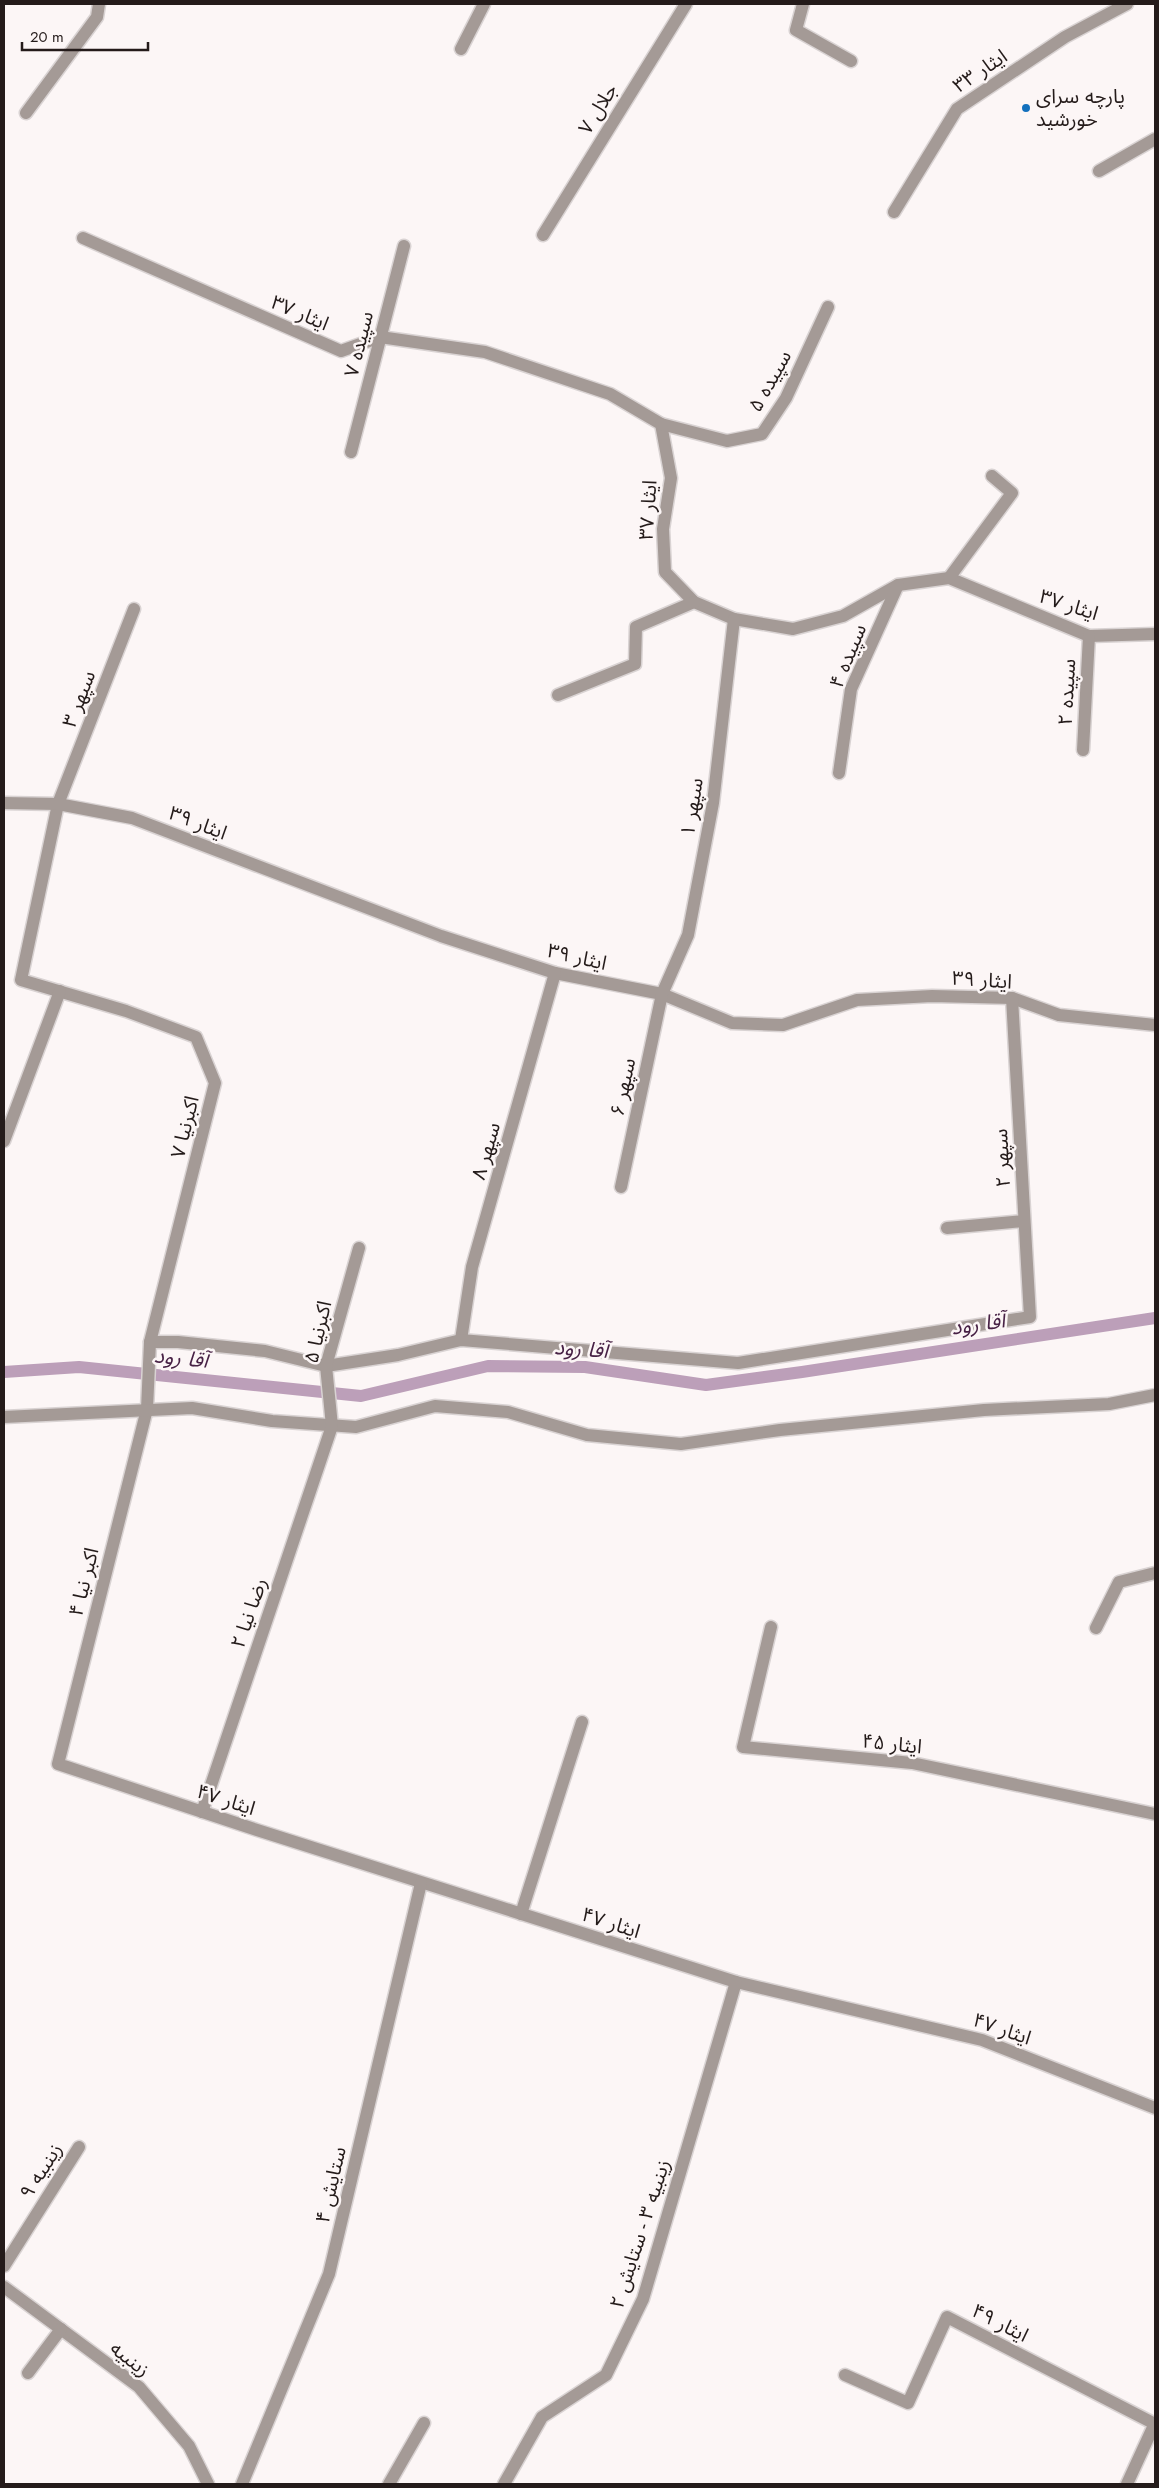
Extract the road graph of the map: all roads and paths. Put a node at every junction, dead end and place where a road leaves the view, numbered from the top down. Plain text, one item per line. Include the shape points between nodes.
1 (99, 4) edge
2 (484, 4) edge
3 (686, 4) edge
4 (803, 4) edge
5 (1127, 4) edge
6 (461, 49) dead end
7 (851, 62) dead end
8 (26, 113) dead end
9 (1155, 139) edge
10 (1099, 172) dead end
11 (894, 212) dead end
12 (543, 235) dead end
13 (82, 238) dead end
14 (404, 246) dead end
15 (828, 307) dead end
16 (380, 337) junction
17 (661, 424) junction
18 (351, 452) dead end
19 (992, 476) dead end
20 (949, 578) junction
21 (898, 585) junction
22 (694, 602) junction
23 (134, 609) dead end
24 (734, 619) junction
25 (1155, 634) edge
26 (1089, 636) junction
27 (558, 695) dead end
28 (1083, 750) dead end
29 (839, 773) dead end
30 (4, 803) edge
31 (58, 804) junction
32 (555, 973) junction
33 (22, 980) joint
34 (60, 991) junction
35 (662, 994) junction
36 (1012, 998) junction
37 (1155, 1025) edge
38 (4, 1141) edge
39 (621, 1187) dead end
40 (1024, 1221) junction
41 (947, 1228) dead end
42 (359, 1248) dead end
43 (461, 1340) junction
44 (150, 1342) junction
45 (326, 1366) junction
46 (1155, 1395) edge
47 (147, 1410) junction
48 (4, 1417) edge
49 (332, 1426) junction
50 (1155, 1573) edge
51 (771, 1627) dead end
52 (1096, 1628) dead end
53 (582, 1722) dead end
54 (58, 1764) joint
55 (202, 1812) junction
56 (1155, 1814) edge
57 (421, 1883) junction
58 (521, 1914) junction
59 (736, 1982) junction
60 (1155, 2108) edge
61 (79, 2147) dead end
62 (4, 2266) edge
63 (4, 2286) edge
64 (61, 2329) junction
65 (28, 2373) dead end
66 (845, 2375) dead end
67 (424, 2423) dead end
68 (1155, 2424) edge
69 (208, 2484) edge
70 (242, 2484) edge
71 (389, 2484) edge
72 (504, 2484) edge
73 (1127, 2484) edge

1 - 8 street via 97,17
2 - 6 street
3 - 12 street, جلال ۷
4 - 7 street via 796,30
5 - 11 street, ایثار ۳۳ via 1065,37 957,109
9 - 10 street
13 - 16 street, ایثار ۳۷ via 341,351
14 - 16 street, سپیده ۷
15 - 17 street, سپیده ۵ via 786,398 762,434 727,441
16 - 17 street, ایثار ۳۷ via 485,352 610,394
16 - 18 street, سپیده ۷
17 - 22 street, ایثار ۳۷ via 671,478 663,529 665,572
19 - 20 street via 1012,493
20 - 21 street, ایثار ۳۷
20 - 26 street, ایثار ۳۷
21 - 24 street, ایثار ۳۷ via 843,616 793,629
21 - 29 street, سپیده ۴ via 851,689
22 - 24 street, ایثار ۳۷
22 - 27 street via 636,627 635,664
23 - 31 street, سپهر ۳
24 - 35 street, سپهر ۱ via 713,803 688,935
25 - 26 street, ایثار ۳۷
26 - 28 street, سپیده ۲
30 - 31 street, ایثار ۳۹
31 - 32 street, ایثار ۳۹ via 132,818 441,936
31 - 33 street, سپهر ۳
32 - 35 street, ایثار ۳۹
32 - 43 street, سپهر ۸ via 472,1267
33 - 34 street, اکبرنیا ۷
34 - 38 street
34 - 44 street, اکبرنیا ۷ via 196,1037 216,1083
35 - 36 street, ایثار ۳۹ via 732,1023 783,1026 857,1000 932,996
35 - 39 street, سپهر ۶
36 - 37 street, ایثار ۳۹ via 1059,1015
36 - 40 street, سپهر ۲
40 - 41 street
40 - 43 street, سپهر ۲ via 1030,1316 738,1363
42 - 45 street, اکبرنیا ۵
43 - 45 street via 398,1355
44 - 45 street via 265,1351
44 - 47 street, اکبرنیا ۷
45 - 49 street, اکبرنیا ۵
46 - 49 street via 1109,1404 984,1410 780,1430 681,1444 586,1435 508,1412 435,1406 356,1427
47 - 48 street
47 - 49 street via 192,1408 272,1421
47 - 54 street, اکبر نیا ۴
49 - 55 street, رضا نیا ۲
50 - 52 street via 1119,1582
51 - 56 street, ایثار ۴۵ via 743,1748 912,1763
53 - 58 street
54 - 55 street, ایثار ۴۷
55 - 57 street, ایثار ۴۷
57 - 58 street, ایثار ۴۷
57 - 70 street, ستایش ۴ via 329,2274
58 - 59 street, ایثار ۴۷
59 - 60 street, ایثار ۴۷ via 982,2040
59 - 72 street, زینبیه ۳ - ستایش ۲ via 644,2299 606,2375 542,2417
61 - 62 street, زینبیه ۹
63 - 64 street, زینبیه
64 - 65 street
64 - 69 street, زینبیه via 139,2387 189,2446
66 - 68 street, ایثار ۴۹ via 908,2403 947,2317
67 - 71 street
68 - 73 street

